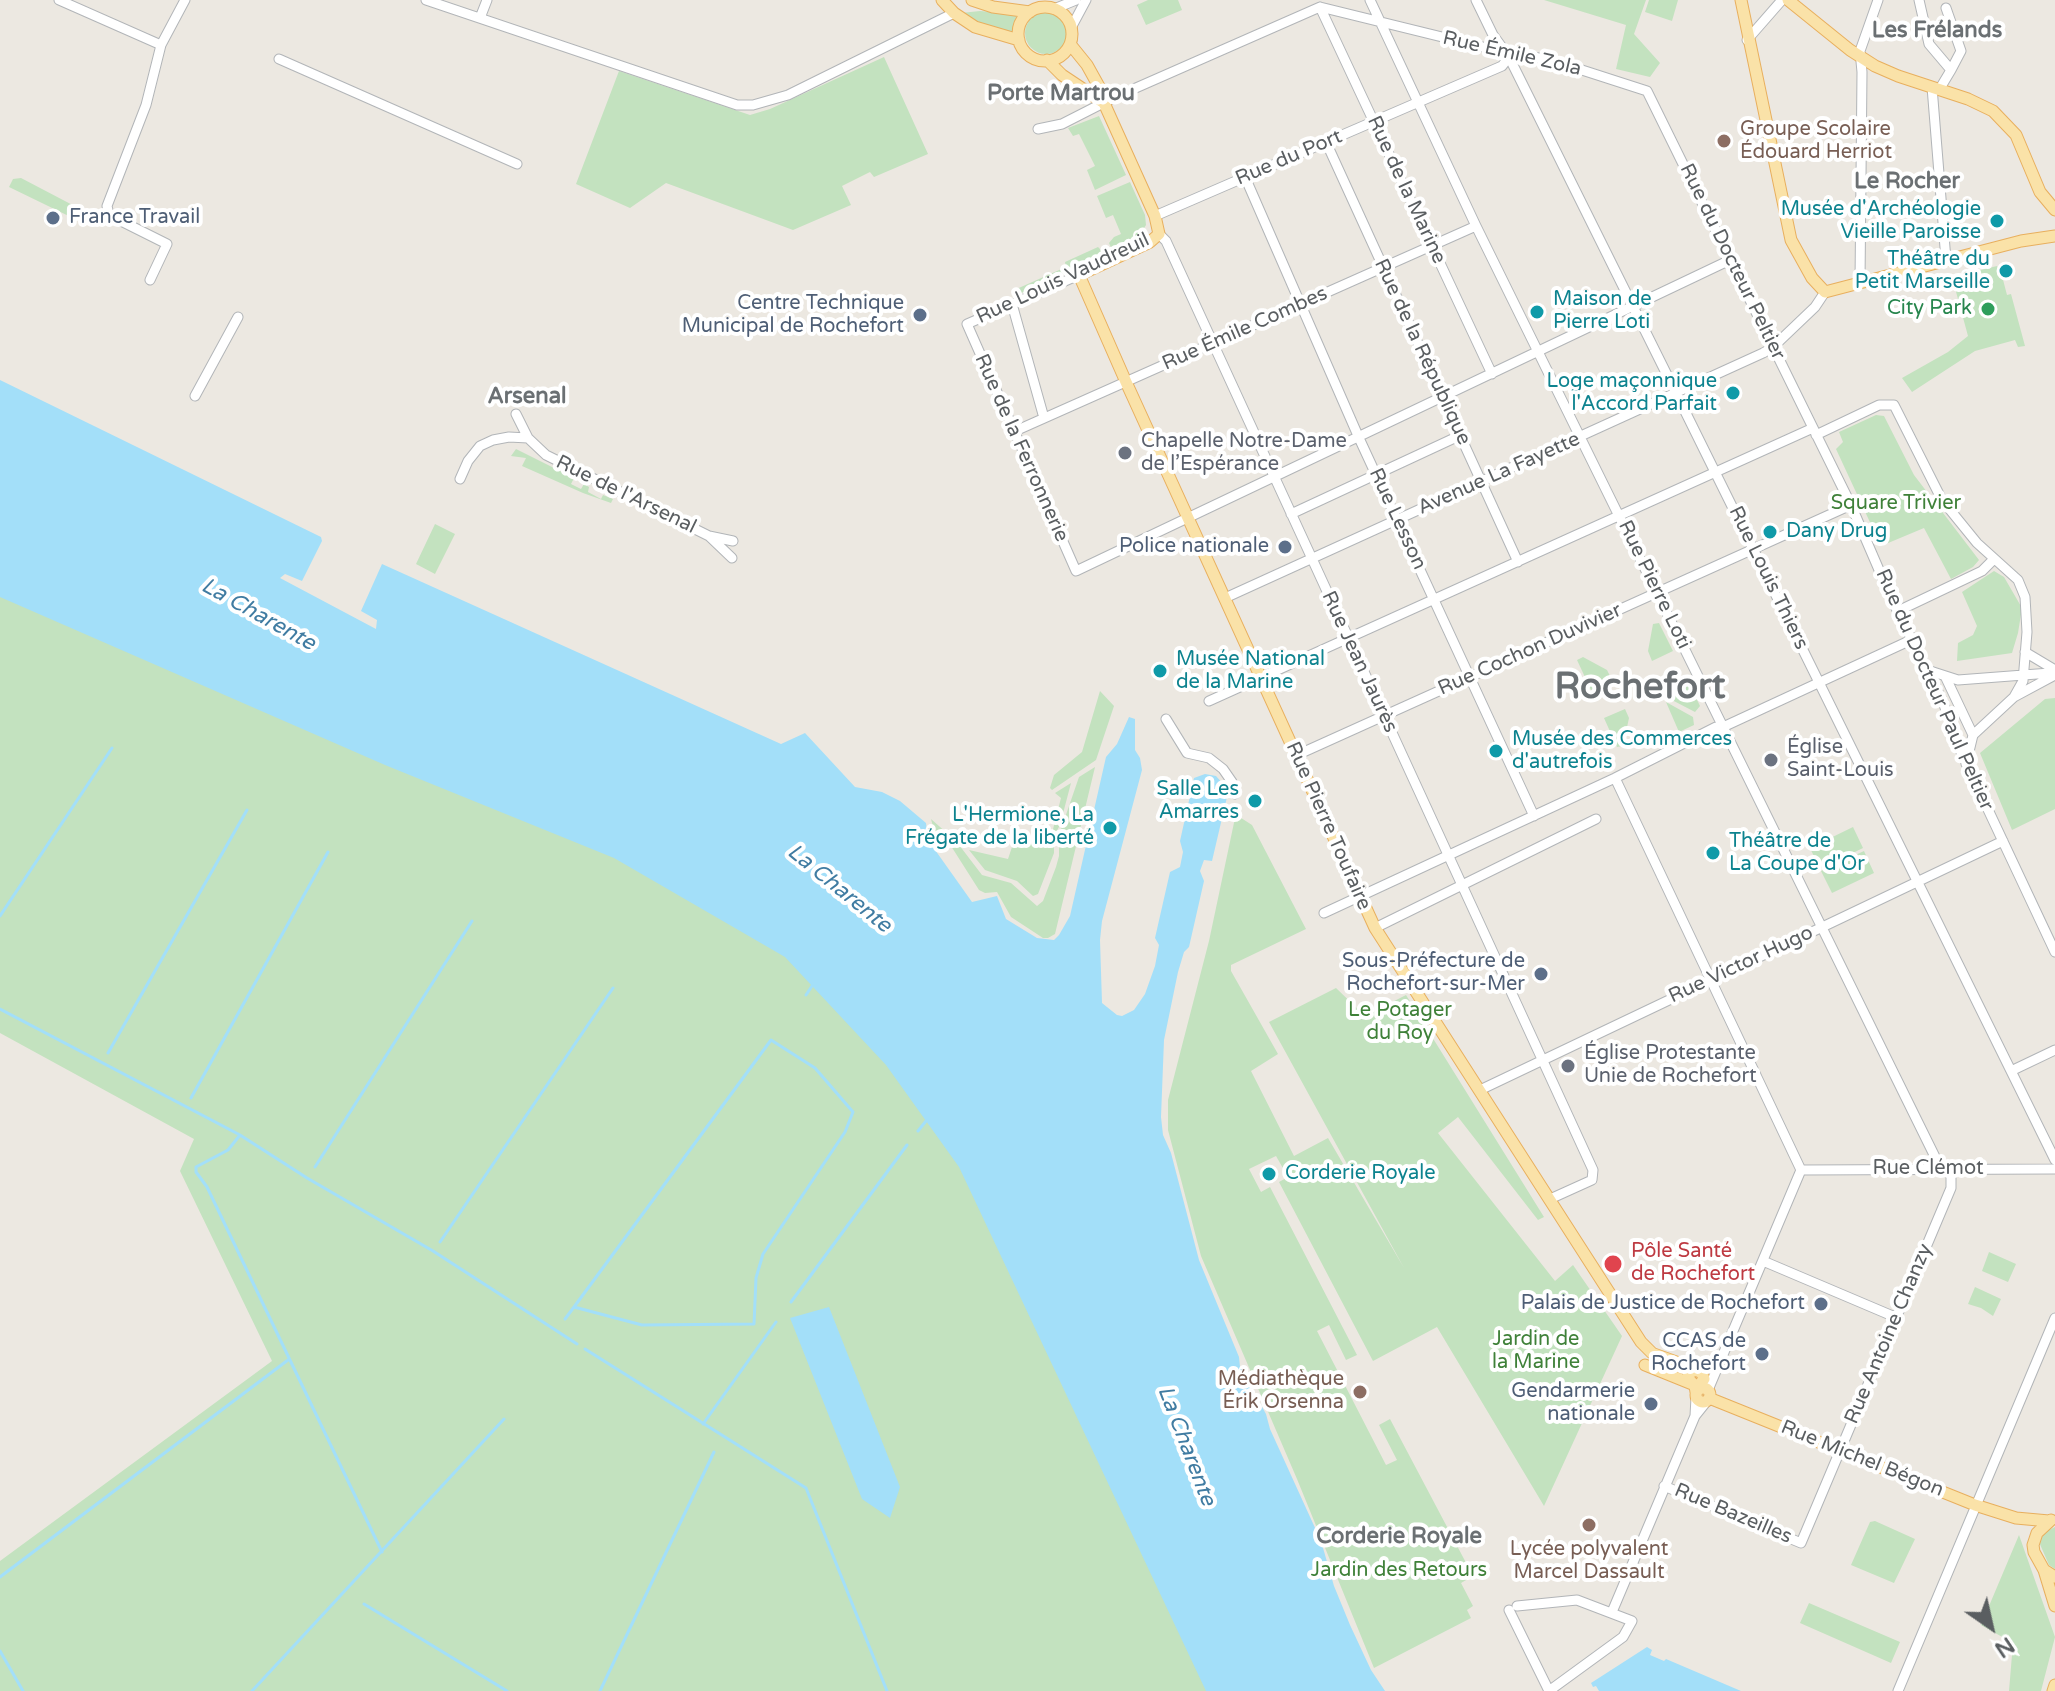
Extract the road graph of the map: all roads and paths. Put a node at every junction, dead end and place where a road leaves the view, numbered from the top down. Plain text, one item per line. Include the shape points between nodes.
1 (59, 0) edge
2 (185, 0) edge
3 (426, 0) edge
4 (487, 0) edge
5 (942, 0) edge
6 (972, 0) edge
7 (1076, 0) edge
8 (1086, 0) edge
9 (1370, 0) edge
10 (1476, 0) edge
11 (1741, 0) edge
12 (1785, 0) edge
13 (1878, 0) edge
14 (1919, 0) edge
15 (993, 7) junction
16 (1320, 7) junction
17 (1946, 8) dead end
18 (1054, 9) junction
19 (1030, 12) junction
20 (954, 13) junction
21 (480, 18) junction
22 (1379, 20) junction
23 (1071, 28) junction
24 (1019, 40) junction
25 (1747, 40) junction
26 (1070, 44) junction
27 (161, 45) junction
28 (1509, 57) junction
29 (1861, 58) junction
30 (279, 59) dead end
31 (1047, 60) junction
32 (1951, 70) junction
33 (1936, 88) junction
34 (1652, 96) joint
35 (1417, 102) junction
36 (1104, 103) junction
37 (1374, 121) junction
38 (1038, 129) dead end
39 (1326, 142) junction
40 (517, 164) dead end
41 (1245, 177) junction
42 (2055, 210) edge
43 (1155, 216) junction
44 (1476, 226) junction
45 (1159, 234) junction
46 (2055, 236) edge
47 (1432, 246) junction
48 (1730, 260) junction
49 (1946, 260) junction
50 (1383, 267) junction
51 (1079, 275) junction
52 (150, 280) dead end
53 (1860, 283) junction
54 (1825, 292) junction
55 (1012, 304) junction
56 (1300, 304) junction
57 (1633, 306) junction
58 (238, 317) dead end
59 (967, 324) joint
60 (1213, 343) junction
61 (1772, 348) junction
62 (1539, 351) junction
63 (1492, 374) junction
64 (1126, 382) junction
65 (1676, 393) junction
66 (195, 396) dead end
67 (1443, 397) junction
68 (516, 414) dead end
69 (1044, 418) junction
70 (1013, 432) junction
71 (1814, 432) junction
72 (1461, 435) junction
73 (1582, 436) junction
74 (528, 438) junction
75 (1359, 438) junction
76 (1716, 472) junction
77 (1377, 474) junction
78 (1275, 478) junction
79 (460, 479) dead end
80 (1482, 481) junction
81 (1851, 505) junction
82 (1291, 514) junction
83 (1620, 516) junction
84 (1190, 519) junction
85 (1398, 520) junction
86 (709, 536) junction
87 (733, 541) dead end
88 (1754, 549) junction
89 (732, 558) dead end
90 (1312, 559) junction
91 (1994, 559) junction
92 (1518, 562) junction
93 (1657, 593) junction
94 (1225, 598) junction
95 (1434, 599) junction
96 (1898, 611) junction
97 (1348, 638) junction
98 (1911, 640) junction
99 (2025, 652) junction
100 (1927, 670) junction
101 (2055, 673) edge
102 (1945, 676) junction
103 (2023, 676) junction
104 (1261, 677) junction
105 (1470, 677) junction
106 (1958, 680) junction
107 (1820, 683) junction
108 (1951, 689) junction
109 (2014, 697) junction
110 (1209, 701) dead end
111 (1943, 702) junction
112 (1384, 716) junction
113 (1166, 719) dead end
114 (1723, 727) junction
115 (1973, 735) junction
116 (1297, 755) junction
117 (1966, 764) junction
118 (1615, 778) junction
119 (1235, 794) dead end
120 (1534, 816) junction
121 (1596, 819) dead end
122 (2003, 841) junction
123 (1448, 856) junction
124 (1918, 881) junction
125 (1462, 885) junction
126 (1359, 898) junction
127 (1324, 913) dead end
128 (1823, 927) junction
129 (1375, 928) junction
130 (2055, 952) edge
131 (1712, 979) junction
132 (2055, 1050) edge
133 (1542, 1060) junction
134 (2011, 1071) junction
135 (1480, 1090) junction
136 (2055, 1160) edge
137 (1946, 1169) junction
138 (2055, 1169) edge
139 (1801, 1170) junction
140 (1550, 1199) junction
141 (1763, 1261) junction
142 (1895, 1317) junction
143 (2055, 1318) edge
144 (1648, 1358) joint
145 (1718, 1363) junction
146 (1701, 1387) junction
147 (1840, 1449) junction
148 (1664, 1486) junction
149 (1975, 1505) junction
150 (2016, 1518) junction
151 (2052, 1520) edge
152 (2034, 1540) junction
153 (1801, 1543) joint
154 (2044, 1570) junction
155 (2055, 1577) edge
156 (2052, 1594) edge
157 (2055, 1606) edge
158 (1612, 1612) junction
159 (2055, 1685) edge
160 (1549, 1691) edge
161 (1898, 1691) edge
162 (2053, 1691) edge

1 - 27 street
2 - 27 street
3 - 21 street
4 - 21 street
5 - 20 main road
6 - 15 main road
7 - 18 street
8 - 23 street
9 - 22 street, Rue Pierre Loti
10 - 28 street, Rue Louis Thiers
11 - 25 main road
12 - 25 street
12 - 29 main road
13 - 29 street
14 - 32 street via 1929,44
15 - 19 main road
15 - 20 main road
16 - 22 street, Rue Émile Zola
16 - 36 street
16 - 37 street, Rue de la Marine
17 - 32 street via 1961,51
18 - 19 main road
18 - 23 main road
19 - 24 main road via 1021,23
20 - 21 street via 788,95 753,105 737,105
20 - 24 main road via 987,32
22 - 28 street, Rue Émile Zola
22 - 35 street, Rue Pierre Loti
23 - 26 main road
24 - 31 main road via 1029,54
25 - 54 main road via 1791,240
26 - 31 main road via 1059,57
26 - 36 main road, Rue Jean Jaurès via 1095,79
27 - 52 street via 146,105 107,210 167,244
28 - 34 street, Rue Émile Zola via 1554,61
28 - 35 street, Rue du Port via 1502,66
28 - 57 street, Rue Louis Thiers
29 - 33 main road
29 - 53 street
30 - 40 street
31 - 36 main road
32 - 33 street
33 - 42 main road via 1982,105 2007,123 2040,192
33 - 49 street
34 - 48 street, Rue du Docteur Peltier
35 - 37 street, Rue du Port
35 - 44 street, Rue Pierre Loti
36 - 38 street via 1062,124
36 - 43 main road, Rue Jean Jaurès
37 - 39 street, Rue du Port
37 - 47 street, Rue de la Marine
39 - 41 street, Rue du Port
39 - 50 street, Rue de la République
41 - 43 street, Rue du Port
41 - 56 street, Rue Lesson
43 - 45 main road, Rue Jean Jaurès
44 - 47 street, Rue Émile Combes
44 - 62 street, Rue Pierre Loti
45 - 51 main road, Rue Louis Vaudreuil
45 - 60 street, Rue Jean Jaurès
46 - 49 main road
47 - 50 street, Rue Émile Combes
47 - 63 street, Rue de la Marine
48 - 57 street
48 - 61 street, Rue du Docteur Peltier
49 - 53 main road
50 - 56 street, Rue Émile Combes
50 - 67 street, Rue de la République
51 - 55 street, Rue Louis Vaudreuil
51 - 64 main road, Rue Pierre Toufaire
53 - 54 main road
54 - 61 street, Avenue La Fayette
55 - 59 street, Rue Louis Vaudreuil
55 - 69 street
56 - 60 street, Rue Émile Combes
56 - 75 street, Rue Lesson
57 - 62 street
57 - 65 street, Rue Louis Thiers
58 - 66 street
59 - 70 street, Rue de la Ferronnerie
60 - 64 street, Rue Émile Combes
60 - 78 street, Rue Jean Jaurès
61 - 65 street, Avenue La Fayette
61 - 71 street, Rue du Docteur Peltier
62 - 63 street
62 - 73 street, Rue Pierre Loti
63 - 67 street
64 - 69 street, Rue Émile Combes
64 - 84 main road, Rue Pierre Toufaire
65 - 73 street, Avenue La Fayette
65 - 76 street, Rue Louis Thiers
67 - 72 street, Rue de la République
67 - 75 street
68 - 74 street, Rue de l'Arsenal
69 - 70 street, Rue Émile Combes
70 - 84 street, Rue de la Ferronnerie via 1076,571
71 - 76 street
71 - 81 street, Rue du Docteur Paul Peltier
71 - 91 street via 1878,405 1894,405 1942,500
72 - 77 street
72 - 80 street, Rue de la République
73 - 80 street, Avenue La Fayette
73 - 83 street, Rue Pierre Loti
74 - 79 street via 509,437 480,446
74 - 86 street, Rue de l'Arsenal via 546,455
75 - 77 street, Rue Lesson
75 - 78 street
76 - 83 street
76 - 88 street, Rue Louis Thiers
77 - 82 street
77 - 85 street, Rue Lesson
78 - 82 street, Rue Jean Jaurès
78 - 84 street
80 - 85 street, Avenue La Fayette
80 - 92 street, Rue de la République
81 - 88 street, Rue Cochon Duvivier
81 - 96 street, Rue du Docteur Paul Peltier
82 - 90 street, Rue Jean Jaurès
83 - 92 street
83 - 93 street, Rue Pierre Loti
84 - 94 main road, Rue Pierre Toufaire
85 - 90 street, Avenue La Fayette
85 - 95 street, Rue Lesson
86 - 87 street, Rue de l'Arsenal
86 - 89 street, Rue de l'Arsenal
88 - 93 street, Rue Cochon Duvivier
88 - 107 street, Rue Louis Thiers
90 - 94 street, Avenue La Fayette
90 - 97 street, Rue Jean Jaurès
91 - 96 street via 1982,571
91 - 99 street via 2018,580 2025,597
92 - 95 street
93 - 105 street, Rue Cochon Duvivier
93 - 114 street, Rue Pierre Loti
94 - 104 main road, Rue Pierre Toufaire
95 - 97 street
95 - 105 street, Rue Lesson
96 - 98 street, Rue du Docteur Paul Peltier
97 - 104 street
97 - 112 street, Rue Jean Jaurès
98 - 100 street, Rue du Docteur Paul Peltier
98 - 107 street
99 - 101 street
99 - 103 street
100 - 102 street
100 - 111 street, Rue du Docteur Paul Peltier
101 - 103 street
101 - 109 street
102 - 106 street
102 - 108 street
103 - 106 street
103 - 109 street
104 - 110 street
104 - 116 main road, Rue Pierre Toufaire
105 - 112 street, Rue Cochon Duvivier
105 - 120 street, Rue Lesson
106 - 108 street
107 - 114 street
107 - 124 street, Rue Louis Thiers
108 - 111 street
108 - 115 street
109 - 115 street
111 - 115 street
111 - 117 street, Rue du Docteur Paul Peltier
112 - 116 street, Rue Cochon Duvivier
112 - 123 street, Rue Jean Jaurès
113 - 119 street via 1187,753 1209,758 1223,769
114 - 118 street
114 - 128 street, Rue Pierre Loti
115 - 117 street
116 - 126 main road, Rue Pierre Toufaire
117 - 122 street, Rue du Docteur Paul Peltier
118 - 120 street
118 - 131 street
120 - 123 street
121 - 125 street
122 - 124 street, Rue Victor Hugo
122 - 130 street, Rue du Docteur Paul Peltier
123 - 125 street, Rue Jean Jaurès
123 - 126 street
124 - 128 street, Rue Victor Hugo
124 - 134 street, Rue Louis Thiers
125 - 129 street
125 - 133 street, Rue Jean Jaurès
126 - 127 street
126 - 129 main road, Rue Pierre Toufaire
128 - 131 street, Rue Victor Hugo
128 - 137 street, Rue Pierre Loti
129 - 135 main road, Rue Pierre Toufaire
131 - 133 street, Rue Victor Hugo
131 - 139 street
132 - 134 street
133 - 135 street, Rue Victor Hugo
133 - 140 street, Rue Jean Jaurès via 1594,1175
134 - 136 street, Rue Louis Thiers
135 - 140 main road, Rue Pierre Toufaire
137 - 138 street, Rue Clémot
137 - 139 street, Rue Clémot
137 - 142 street, Rue Antoine Chanzy via 1951,1188
139 - 141 street
140 - 144 main road, Rue Pierre Toufaire
141 - 142 street
141 - 145 street
142 - 147 street, Rue Antoine Chanzy
143 - 149 street
144 - 146 main road, Rue Michel Bégon
145 - 146 street
145 - 146 street
146 - 147 main road, Rue Michel Bégon
146 - 148 street via 1695,1416
147 - 149 main road, Rue Michel Bégon
147 - 153 street, Rue Antoine Chanzy
148 - 153 street, Rue Bazeilles
148 - 158 street
149 - 150 main road, Rue Michel Bégon
149 - 161 street
150 - 151 main road, Rue Michel Bégon
150 - 152 main road
151 - 152 main road
152 - 154 main road
154 - 155 main road
154 - 156 main road
156 - 157 main road
158 - 160 street via 1632,1621 1623,1637
158 - 160 street via 1577,1600 1513,1608
159 - 162 main road

